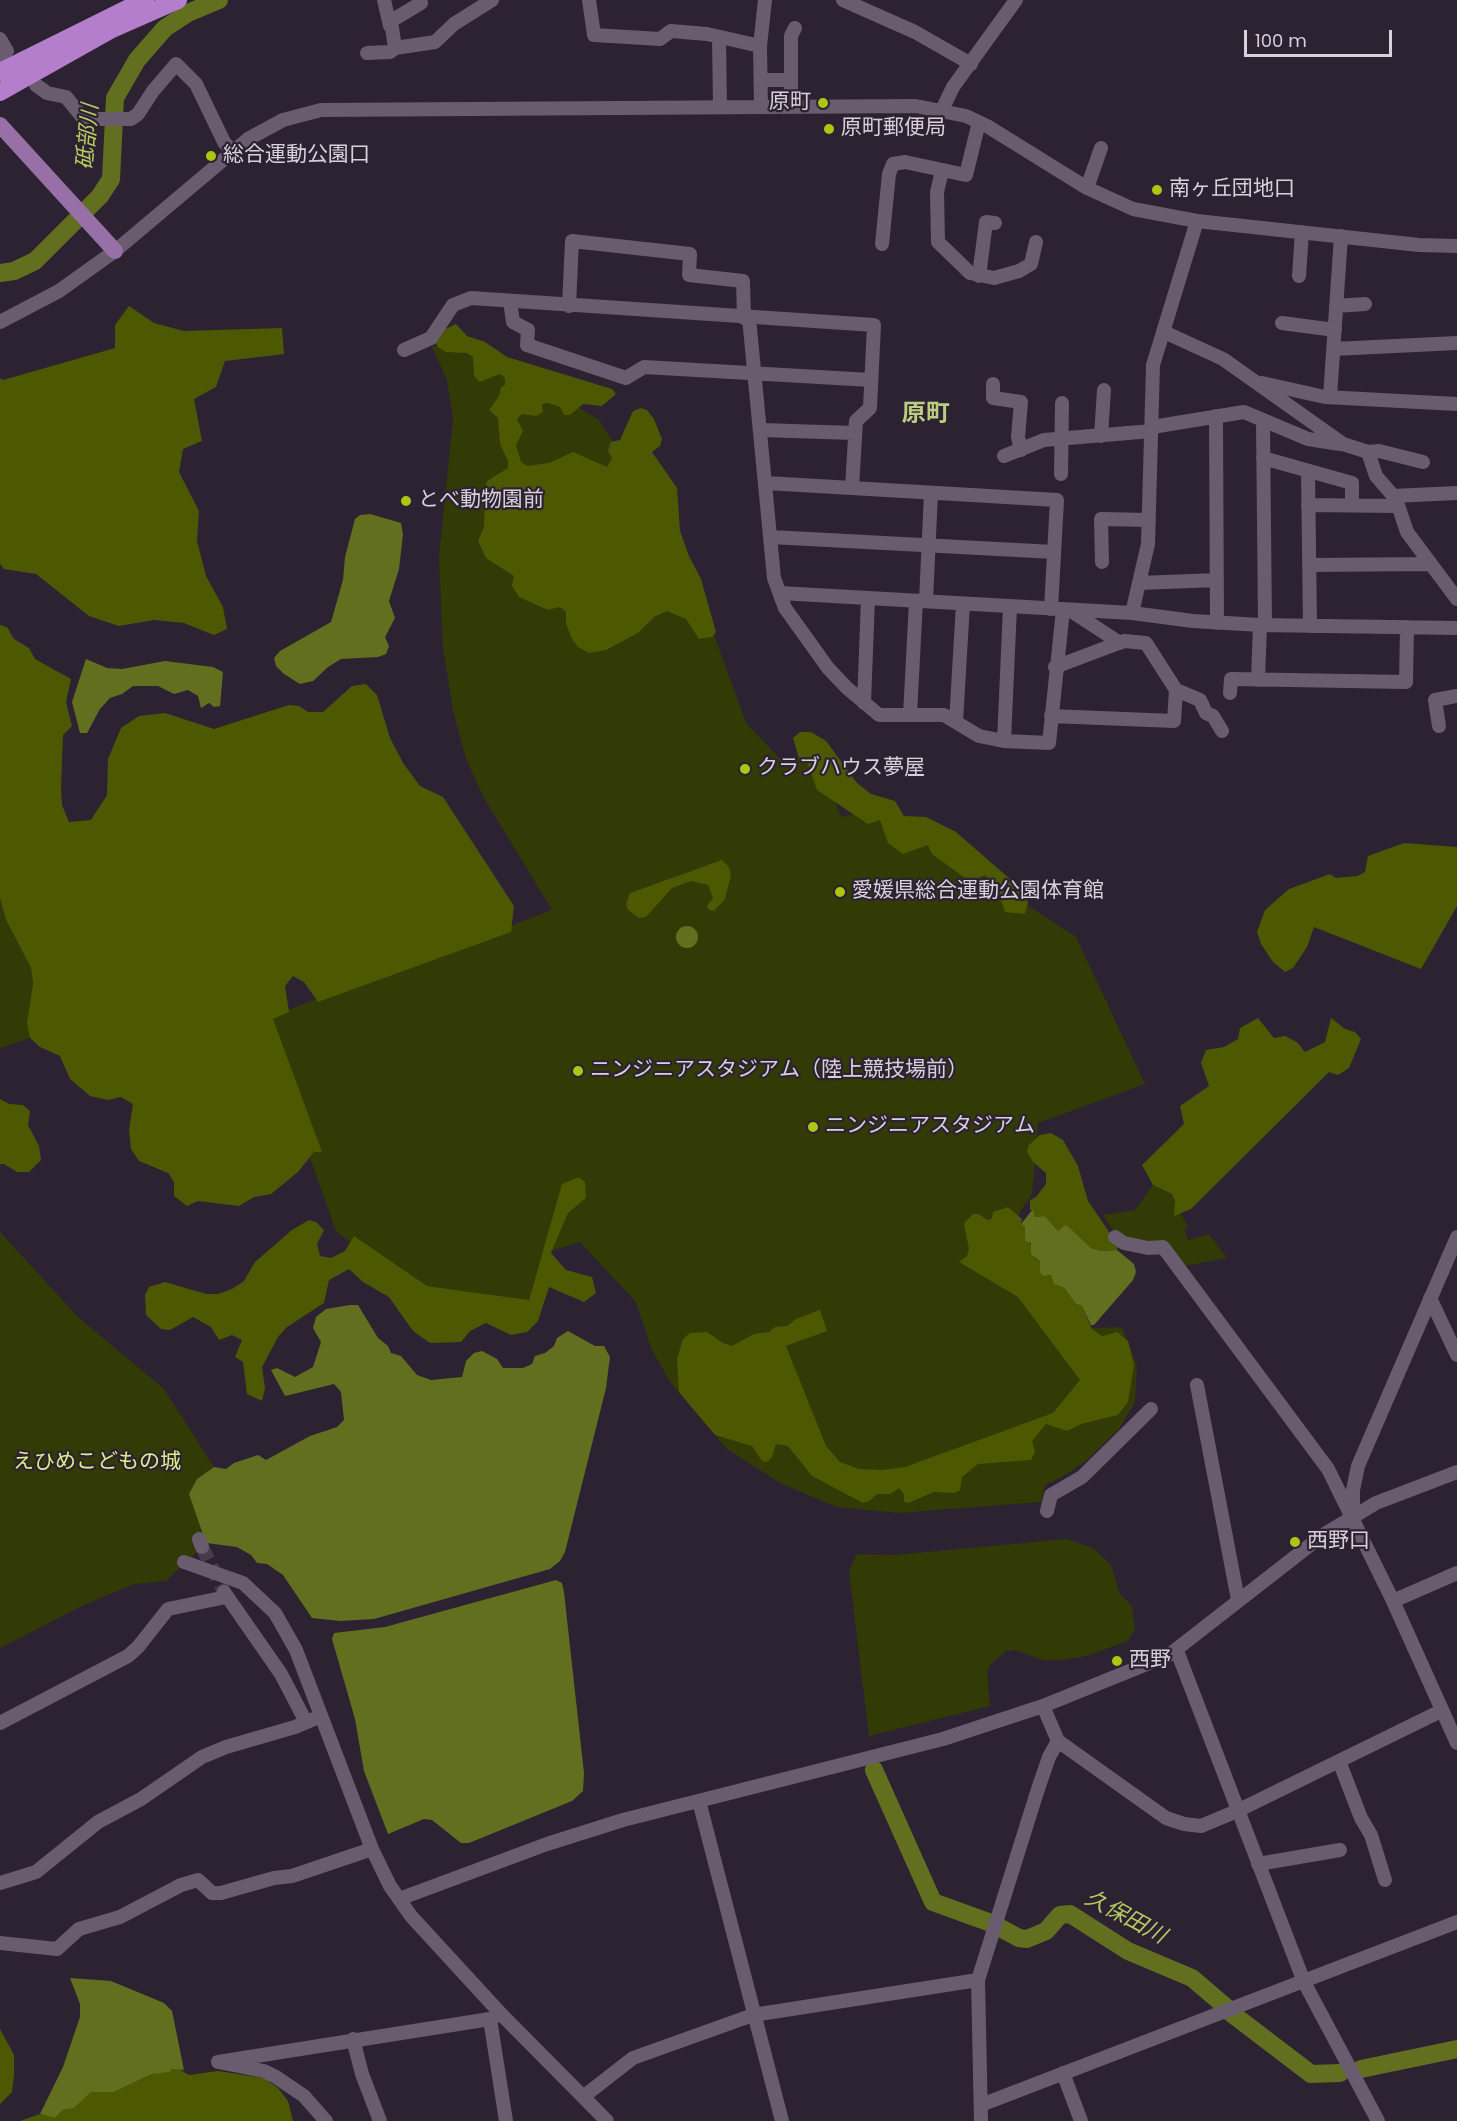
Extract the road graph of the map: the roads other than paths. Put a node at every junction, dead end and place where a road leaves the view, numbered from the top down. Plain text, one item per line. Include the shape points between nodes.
1 (145, 0) edge
2 (178, 0) edge
3 (384, 0) edge
4 (492, 0) edge
5 (589, 0) edge
6 (765, 0) edge
7 (843, 0) edge
8 (1016, 0) edge
9 (421, 3) dead end
10 (390, 26) junction
11 (795, 28) dead end
12 (719, 37) junction
13 (760, 46) junction
14 (395, 48) junction
15 (367, 53) dead end
16 (971, 64) junction
17 (0, 72) edge
18 (761, 80) junction
19 (791, 80) junction
20 (36, 85) dead end
21 (0, 92) edge
22 (791, 106) junction
23 (720, 107) junction
24 (761, 107) junction
25 (942, 110) junction
26 (979, 122) junction
27 (0, 125) edge
28 (1101, 148) dead end
29 (233, 153) junction
30 (942, 171) junction
31 (1087, 188) junction
32 (1197, 221) junction
33 (995, 223) dead end
34 (1302, 232) junction
35 (1341, 236) junction
36 (1036, 242) dead end
37 (882, 244) dead end
38 (1457, 246) edge
39 (115, 251) junction
40 (979, 276) junction
41 (1299, 276) dead end
42 (510, 301) junction
43 (1365, 304) dead end
44 (569, 306) junction
45 (1336, 306) junction
46 (747, 318) junction
47 (0, 322) edge
48 (1282, 323) dead end
49 (1335, 330) junction
50 (1164, 332) junction
51 (1457, 343) edge
52 (1334, 349) junction
53 (404, 350) dead end
54 (754, 373) junction
55 (871, 380) junction
56 (1254, 381) junction
57 (993, 384) dead end
58 (1104, 390) dead end
59 (1330, 397) junction
60 (1062, 403) dead end
61 (1457, 404) edge
62 (1216, 416) junction
63 (1263, 422) junction
64 (1152, 429) junction
65 (760, 430) junction
66 (855, 433) junction
67 (1101, 436) junction
68 (1061, 438) junction
69 (1342, 444) junction
70 (1021, 450) junction
71 (1368, 452) junction
72 (1004, 456) dead end
73 (1263, 458) junction
74 (1423, 462) dead end
75 (1308, 471) junction
76 (1061, 474) dead end
77 (766, 483) junction
78 (852, 488) junction
79 (931, 493) junction
80 (1457, 493) edge
81 (1396, 501) junction
82 (1308, 505) junction
83 (1352, 505) junction
84 (1149, 520) junction
85 (771, 537) junction
86 (928, 546) junction
87 (1054, 552) junction
88 (1102, 562) dead end
89 (1431, 564) junction
90 (1309, 565) junction
91 (1217, 580) junction
92 (1139, 584) junction
93 (780, 593) junction
94 (868, 598) junction
95 (1457, 599) edge
96 (921, 601) junction
97 (963, 604) junction
98 (1010, 607) junction
99 (1061, 609) junction
100 (1132, 614) junction
101 (1217, 623) junction
102 (1262, 625) junction
103 (1310, 626) junction
104 (1407, 627) junction
105 (1457, 628) edge
106 (1120, 643) junction
107 (1055, 667) junction
108 (1258, 680) junction
109 (1176, 690) junction
110 (1230, 693) dead end
111 (1457, 696) edge
112 (864, 703) junction
113 (910, 715) junction
114 (1052, 716) junction
115 (956, 722) junction
116 (1439, 726) dead end
117 (1222, 731) dead end
118 (1004, 741) junction
119 (1457, 1237) edge
120 (1115, 1238) dead end
121 (1430, 1298) junction
122 (1457, 1354) edge
123 (1197, 1385) dead end
124 (1152, 1408) dead end
125 (1457, 1472) edge
126 (1047, 1510) dead end
127 (1353, 1516) junction
128 (184, 1562) dead end
129 (1457, 1573) edge
130 (1238, 1600) junction
131 (1393, 1601) junction
132 (1173, 1653) junction
133 (1042, 1706) junction
134 (1441, 1711) junction
135 (321, 1716) junction
136 (306, 1722) junction
137 (0, 1723) edge
138 (1058, 1741) junction
139 (1457, 1743) edge
140 (1339, 1761) junction
141 (699, 1801) junction
142 (1237, 1811) junction
143 (372, 1849) junction
144 (1340, 1850) dead end
145 (1258, 1864) junction
146 (1384, 1880) dead end
147 (0, 1883) edge
148 (399, 1899) junction
149 (1457, 1922) edge
150 (0, 1943) edge
151 (978, 1980) junction
152 (1304, 1982) junction
153 (753, 2015) junction
154 (495, 2017) junction
155 (353, 2039) junction
156 (1063, 2073) junction
157 (583, 2097) junction
158 (981, 2105) junction
159 (326, 2121) edge
160 (380, 2121) edge
161 (506, 2121) edge
162 (607, 2121) edge
163 (782, 2121) edge
164 (981, 2121) edge
165 (1081, 2121) edge
166 (1378, 2121) edge

1 - 17 highway
2 - 21 highway via 106,33
3 - 10 street
4 - 14 street via 454,24 435,42
5 - 12 street via 594,35 660,39 671,32
6 - 13 street
7 - 16 street via 915,32
8 - 16 street
9 - 10 street via 396,16
10 - 14 street
11 - 19 street via 791,36
12 - 13 street
12 - 23 street
13 - 18 street
14 - 15 street via 390,52
16 - 25 street
18 - 19 street
18 - 24 street
19 - 22 street
20 - 29 street via 47,93 66,97 84,119 131,119 176,64 196,84
22 - 24 street
22 - 25 street via 888,105
23 - 24 street
23 - 29 street via 321,110 265,128
25 - 26 street
26 - 30 street via 966,175
26 - 31 street
27 - 39 main road
28 - 31 street
29 - 39 street
30 - 37 street via 905,162 893,164
30 - 40 street via 937,192 938,242 970,273
31 - 32 street via 1133,209
32 - 34 street
32 - 50 street
33 - 40 street via 987,222
34 - 35 street
34 - 41 street
35 - 38 street
35 - 45 street
36 - 40 street via 1031,264 1026,268 1002,277
39 - 47 street via 59,291
42 - 44 street
42 - 53 street via 460,300 431,338
42 - 54 street via 513,322 528,330 527,345 626,378 644,367
43 - 45 street
44 - 46 street
44 - 46 street via 572,241 690,254 689,275 743,282
45 - 49 street
46 - 54 street
46 - 55 street via 874,325
48 - 49 street
49 - 52 street
50 - 56 street via 1202,347
50 - 64 street via 1153,365
51 - 52 street
52 - 59 street
54 - 55 street
54 - 65 street
55 - 66 street via 870,408 856,421
56 - 59 street
56 - 69 street
57 - 70 street via 993,398 1021,402
58 - 67 street
59 - 61 street
60 - 68 street
62 - 63 street via 1244,412
62 - 64 street
62 - 91 street
63 - 69 street via 1308,439
63 - 73 street
64 - 67 street
64 - 84 street
65 - 66 street
65 - 77 street
66 - 78 street
67 - 68 street
68 - 70 street
68 - 76 street
69 - 71 street
70 - 72 street
71 - 74 street
71 - 81 street via 1376,476
73 - 75 street
73 - 102 street
75 - 82 street
75 - 83 street via 1352,483
77 - 78 street
77 - 85 street
78 - 79 street
79 - 86 street
79 - 87 street via 1057,500
80 - 81 street
81 - 83 street
81 - 89 street via 1407,532
82 - 83 street
82 - 90 street
84 - 88 street via 1101,519
84 - 92 street
85 - 86 street
85 - 93 street via 774,579
86 - 87 street
86 - 96 street
87 - 99 street
89 - 90 street
89 - 95 street
90 - 103 street
91 - 92 street
91 - 101 street
92 - 100 street
93 - 94 street
93 - 112 street via 785,608 828,668
94 - 96 street
94 - 112 street
96 - 97 street
96 - 113 street
97 - 98 street
97 - 115 street
98 - 99 street
98 - 118 street
99 - 100 street
99 - 106 street
99 - 107 street
100 - 101 street
101 - 102 street
102 - 103 street
102 - 108 street
103 - 104 street
104 - 105 street
104 - 108 street via 1406,682
106 - 107 street
106 - 109 street via 1146,643
107 - 114 street
108 - 110 street via 1231,679
109 - 114 street via 1174,721
109 - 117 street via 1200,700
111 - 116 street via 1435,700
112 - 113 street via 879,715
113 - 115 street via 944,716
114 - 118 street via 1049,743
115 - 118 street via 980,736
119 - 121 street
120 - 127 street via 1148,1248 1163,1247 1328,1469
121 - 122 street
121 - 127 street via 1358,1466
123 - 130 street
124 - 126 street via 1082,1477 1051,1495
125 - 127 street via 1401,1492
127 - 130 street via 1323,1534
127 - 131 street
128 - 135 street via 243,1583 267,1602 296,1650
129 - 131 street
130 - 132 street
131 - 134 street
132 - 133 street
132 - 142 street
133 - 138 street
133 - 141 street via 943,1739
134 - 139 street
134 - 140 street
135 - 136 street
135 - 143 street
136 - 137 street via 281,1674 225,1594 168,1609 128,1656
136 - 147 street via 202,1757 141,1799 98,1822 36,1872
138 - 142 street via 1166,1818 1201,1826
138 - 151 street via 1049,1756
140 - 142 street
140 - 146 street via 1371,1834
141 - 148 street via 547,1844
141 - 153 street
142 - 145 street
143 - 148 street
143 - 150 street via 292,1876 221,1893 212,1893 198,1880 181,1885 120,1917 79,1929 57,1949
144 - 145 street
145 - 152 street
148 - 154 street
149 - 152 street
151 - 153 street
151 - 158 street
152 - 156 street
152 - 166 street
153 - 157 street via 633,2058
153 - 163 street
154 - 155 street
154 - 157 street
154 - 161 street
155 - 159 street via 218,2062 276,2077 304,2096
155 - 160 street
156 - 158 street
156 - 165 street
157 - 162 street
158 - 164 street

